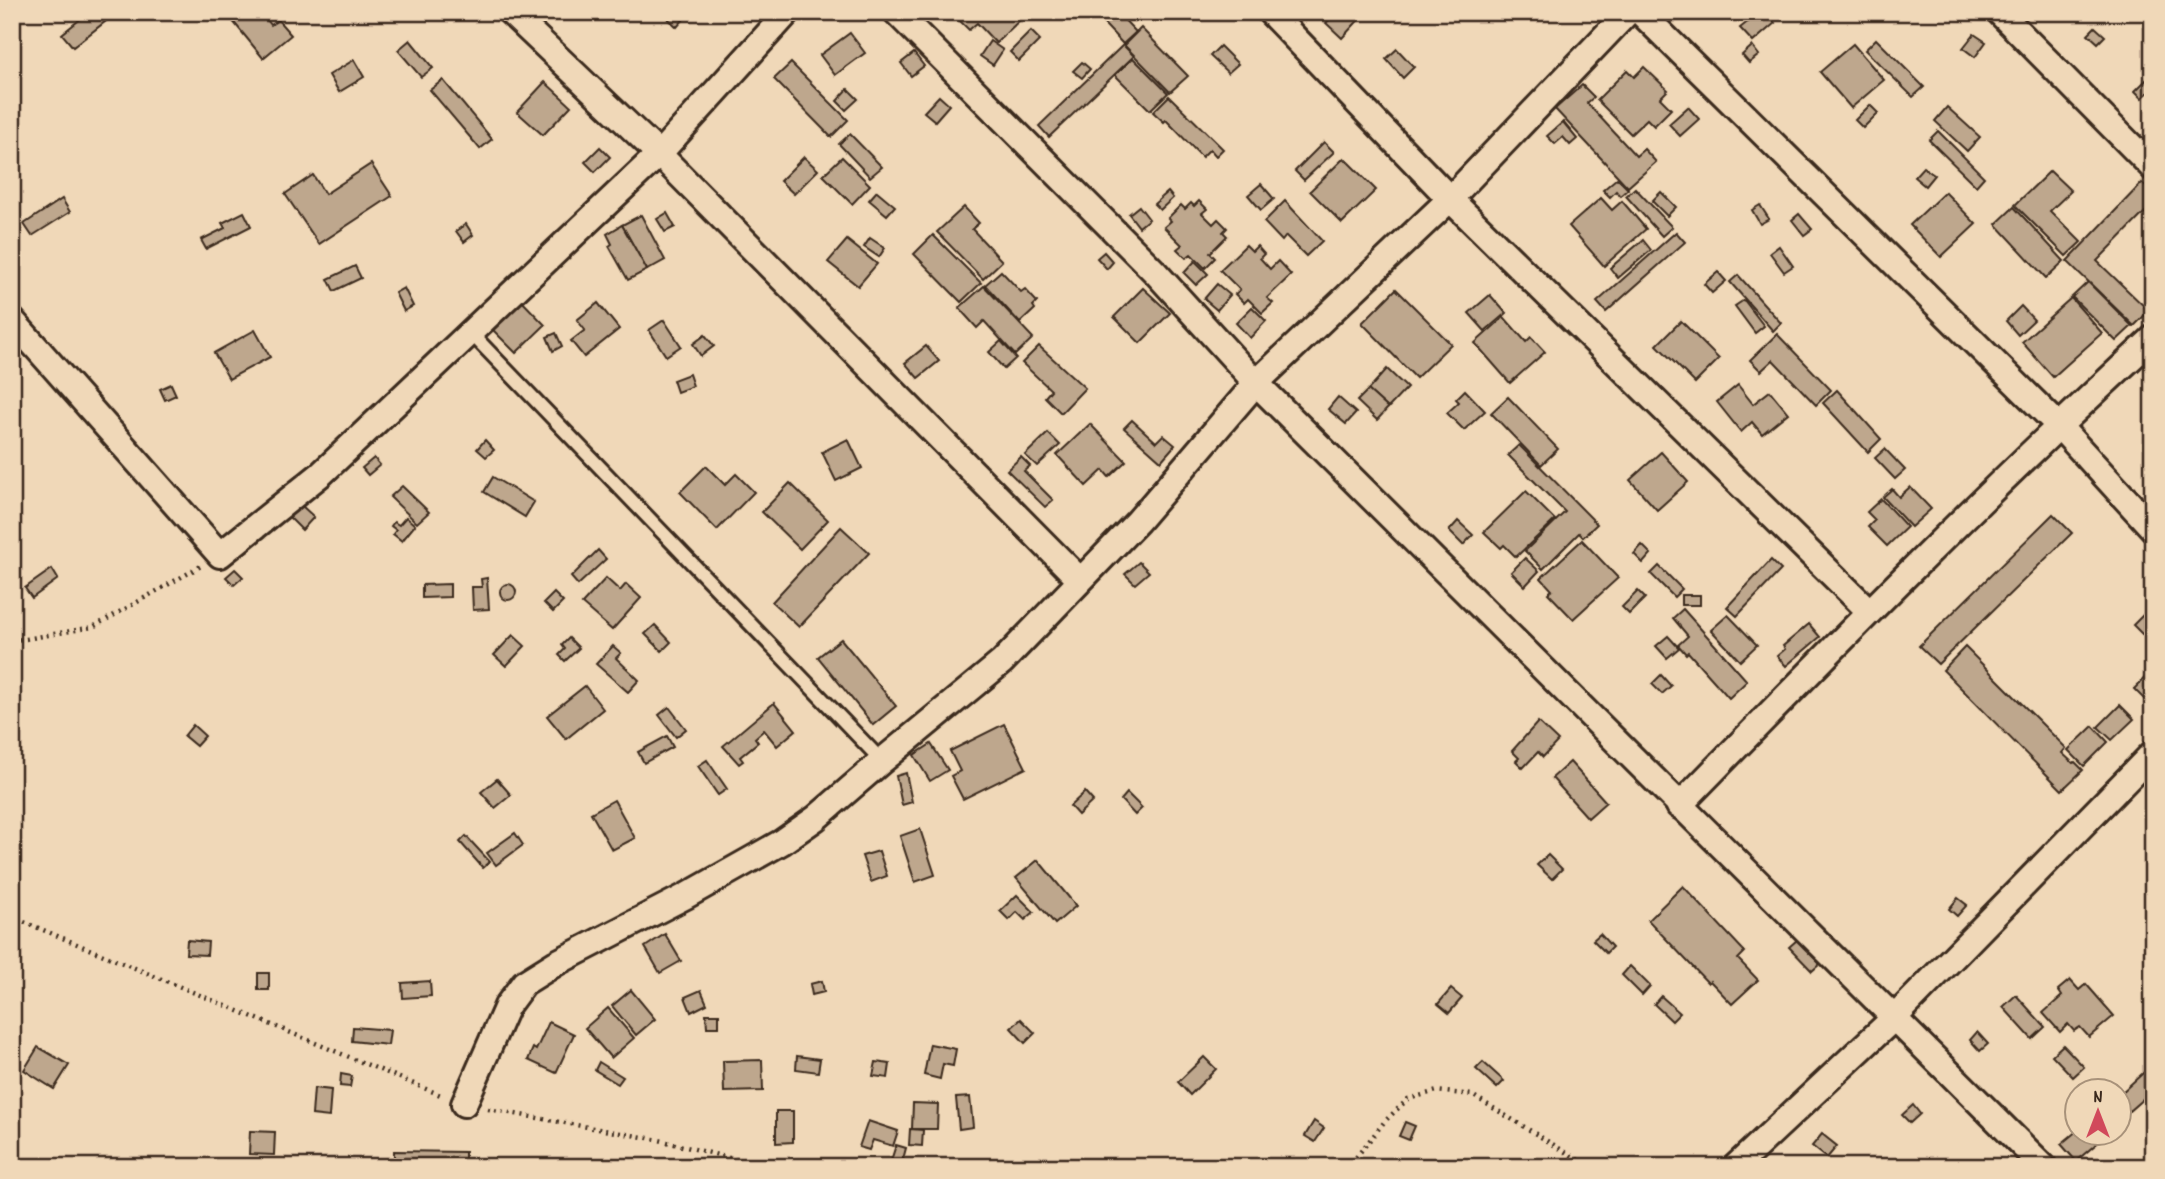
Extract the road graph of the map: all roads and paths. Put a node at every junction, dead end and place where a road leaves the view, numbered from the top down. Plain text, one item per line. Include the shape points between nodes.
1 (510, 12) edge
2 (788, 12) edge
3 (896, 12) edge
4 (1270, 12) edge
5 (1628, 12) edge
6 (1640, 12) edge
7 (1998, 12) edge
8 (659, 155) junction
9 (2153, 168) edge
10 (1450, 199) junction
11 (12, 320) edge
12 (470, 332) junction
13 (2153, 338) edge
14 (1256, 383) junction
15 (2058, 425) junction
16 (2153, 529) edge
17 (220, 555) junction
18 (1080, 580) junction
19 (1869, 611) junction
20 (12, 640) edge
21 (2153, 753) edge
22 (882, 761) junction
23 (1679, 806) junction
24 (12, 915) edge
25 (1895, 1017) junction
26 (464, 1104) junction
27 (765, 1167) edge
28 (1346, 1167) edge
29 (1590, 1167) edge
30 (1735, 1167) edge
31 (2044, 1167) edge

1 - 8 street
2 - 8 street
3 - 14 street via 1156,273
4 - 10 street
5 - 10 street
6 - 15 street
7 - 9 street
8 - 12 street
8 - 18 street
10 - 14 street
10 - 19 street
11 - 17 street
12 - 17 street via 321,474
12 - 22 lane
13 - 15 street
14 - 18 street via 1138,521
14 - 23 street
15 - 16 street
15 - 19 street
17 - 20 path via 93,626
18 - 22 street via 1002,662
19 - 23 street
21 - 25 street
22 - 26 street via 782,842 524,983 507,1006
23 - 25 street
24 - 26 path
25 - 30 street
25 - 31 street
26 - 27 path via 659,1140
28 - 29 path via 1408,1099 1437,1091 1472,1095

